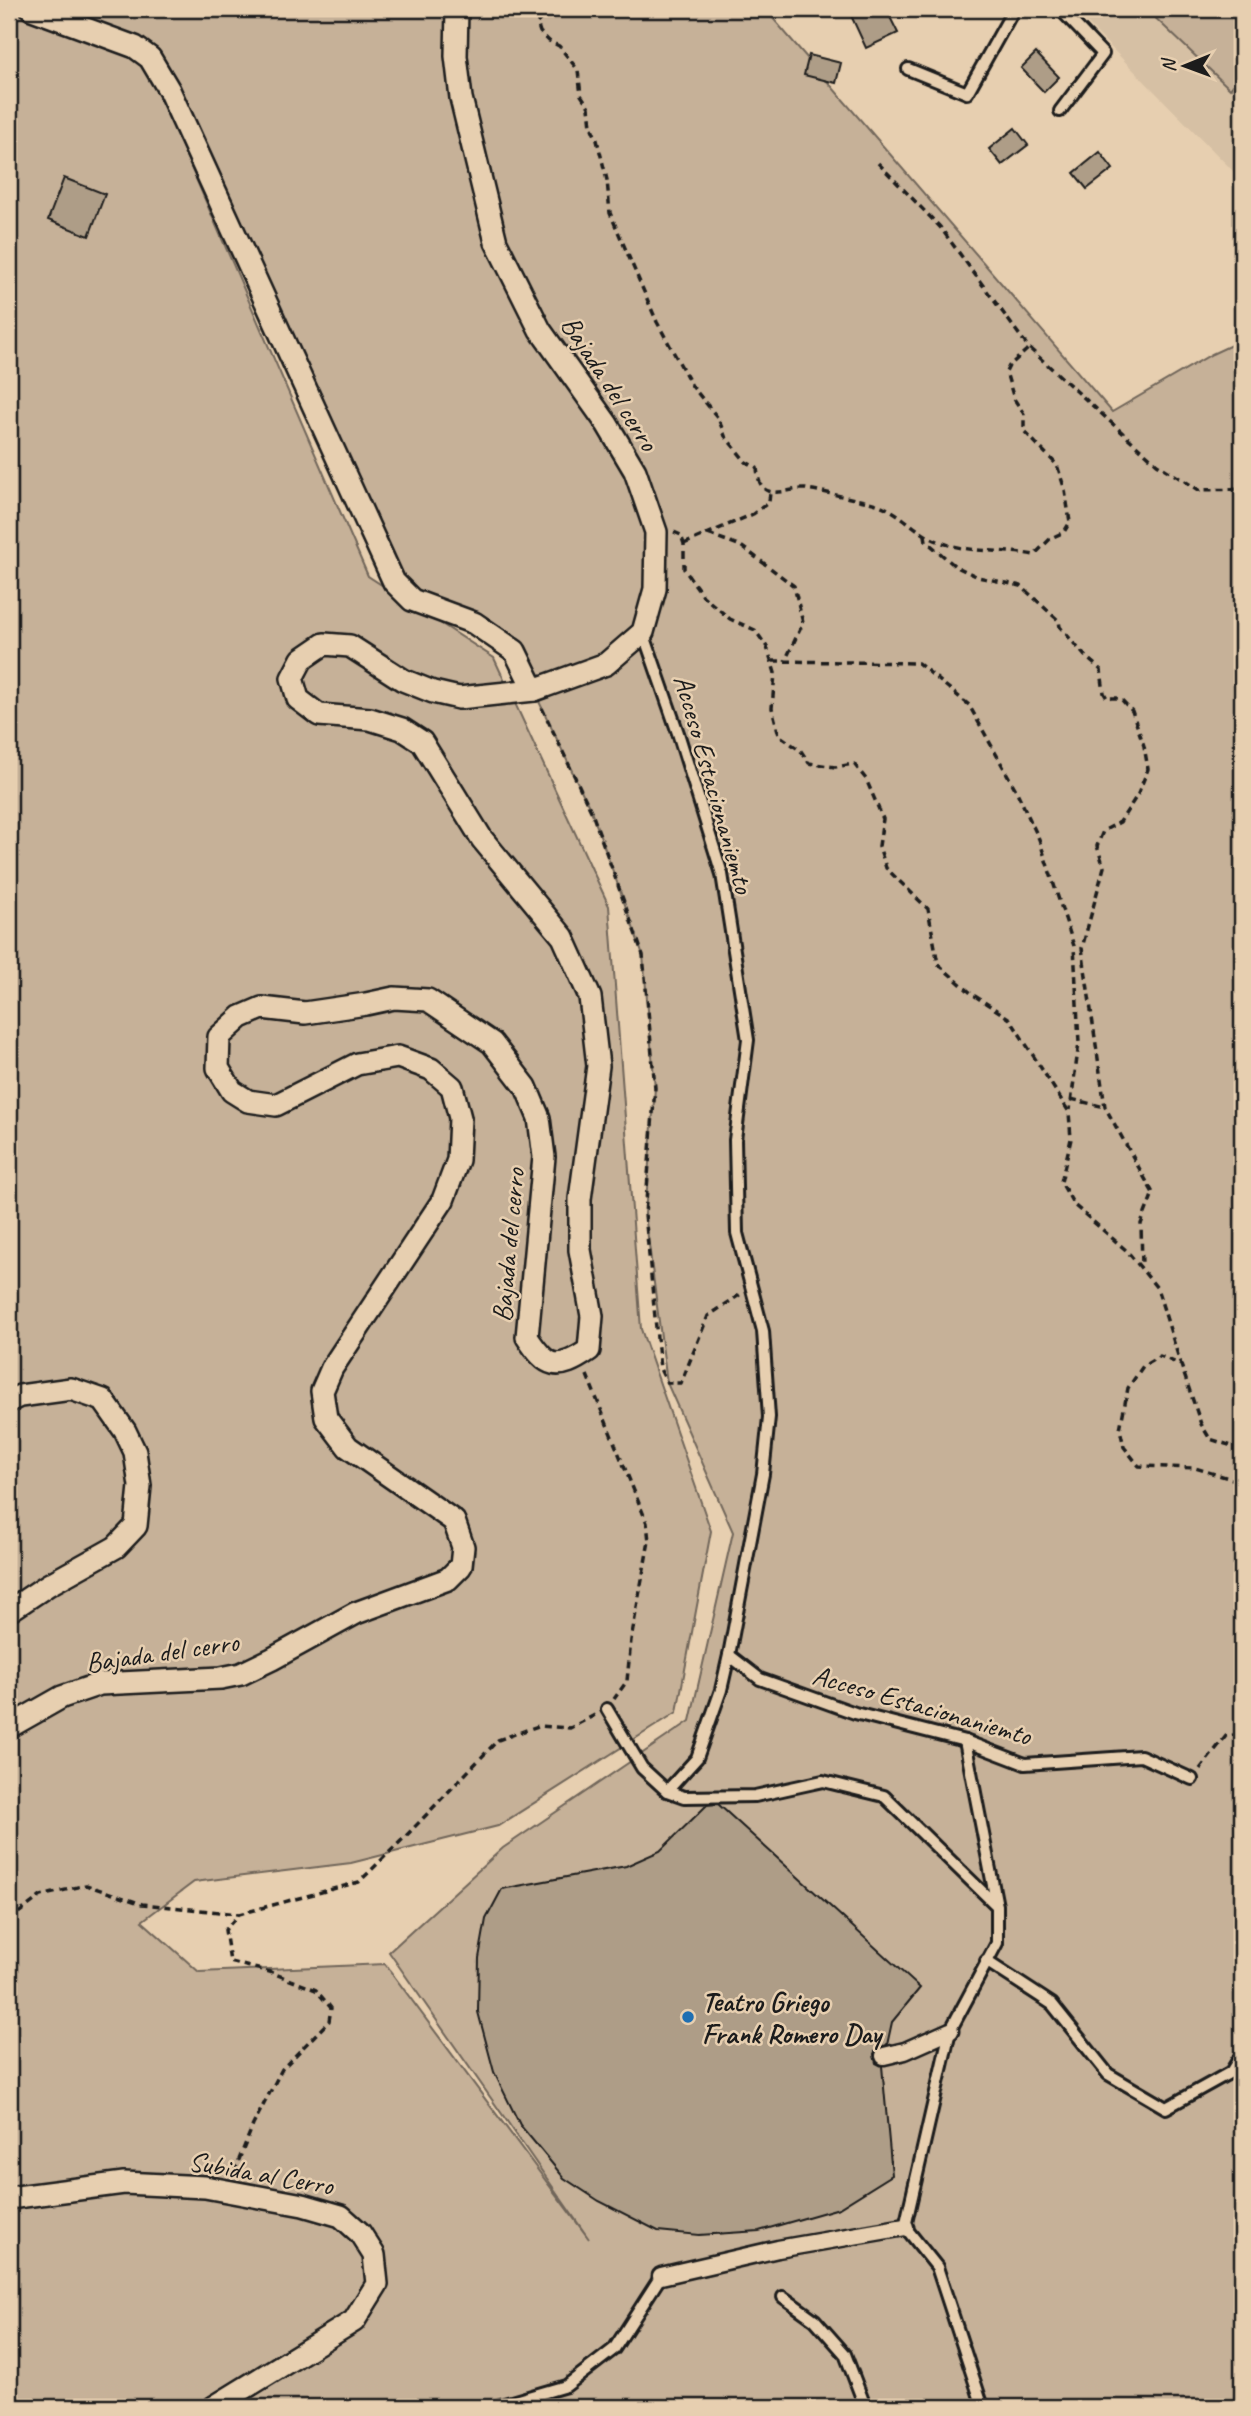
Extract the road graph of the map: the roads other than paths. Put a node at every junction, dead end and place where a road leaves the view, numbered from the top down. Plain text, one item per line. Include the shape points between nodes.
1 (33, 9) edge
2 (457, 9) edge
3 (1014, 9) edge
4 (1060, 9) edge
5 (908, 69) dead end
6 (1060, 111) dead end
7 (643, 632) junction
8 (534, 690) junction
9 (9, 1401) edge
10 (9, 1611) edge
11 (729, 1656) junction
12 (607, 1709) road end
13 (9, 1727) edge
14 (965, 1741) junction
15 (1192, 1779) road end
16 (667, 1791) junction
17 (997, 1906) junction
18 (986, 1961) junction
19 (950, 2031) junction
20 (1242, 2054) edge
21 (884, 2056) dead end
22 (9, 2198) edge
23 (905, 2227) junction
24 (661, 2276) joint
25 (783, 2297) dead end
26 (214, 2407) edge
27 (494, 2407) edge
28 (862, 2407) edge
29 (983, 2407) edge

1 - 8 street via 135,47 150,58 169,90 394,582 412,600 474,623 515,651
2 - 7 street, Bajada del cerro via 461,97 496,242 540,330 635,471 656,532 655,589
3 - 5 lane via 967,93
4 - 6 lane via 1103,54
7 - 8 street via 606,664
7 - 11 lane, Acceso Estacionaniemto via 722,874 748,1040 735,1140 737,1233 763,1331 769,1418
8 - 13 street, Bajada del cerro via 459,698 403,680 350,646 337,645 324,645 302,659 292,678 298,699 319,715 370,719 402,729 422,742 482,838 563,937 590,997 598,1066 580,1199 580,1250 592,1316 589,1350 574,1361 557,1365 540,1357 527,1337 544,1157 539,1118 526,1087 492,1043 428,1000 394,998 304,1013 262,1008 241,1017 219,1037 218,1068 232,1091 248,1101 276,1105 357,1064 398,1057 431,1069 452,1087 460,1118 458,1160 443,1200 332,1368 322,1391 326,1418 348,1447 454,1521 463,1547 461,1566 448,1579 356,1613 241,1674 100,1684 61,1697
9 - 10 street via 71,1390 103,1400 135,1452 141,1486 136,1526 116,1547
11 - 14 lane, Acceso Estacionaniemto via 760,1679 855,1713
11 - 16 lane, Acceso Estacionaniemto via 697,1758
12 - 16 lane via 642,1768
14 - 15 lane, Acceso Estacionaniemto via 1025,1764 1141,1756
14 - 17 lane
16 - 17 lane via 684,1797 755,1796 823,1782 884,1796
17 - 18 lane via 998,1943
18 - 19 lane
18 - 20 lane via 1052,2004 1108,2074 1166,2108 1231,2072
19 - 21 street
19 - 23 lane
22 - 26 street, Subida al Cerro via 124,2183 205,2187 341,2216 360,2233 374,2256 377,2284 354,2321
23 - 24 street
23 - 29 lane via 937,2267
24 - 27 lane via 614,2349 566,2386
25 - 28 lane via 815,2320 845,2354

